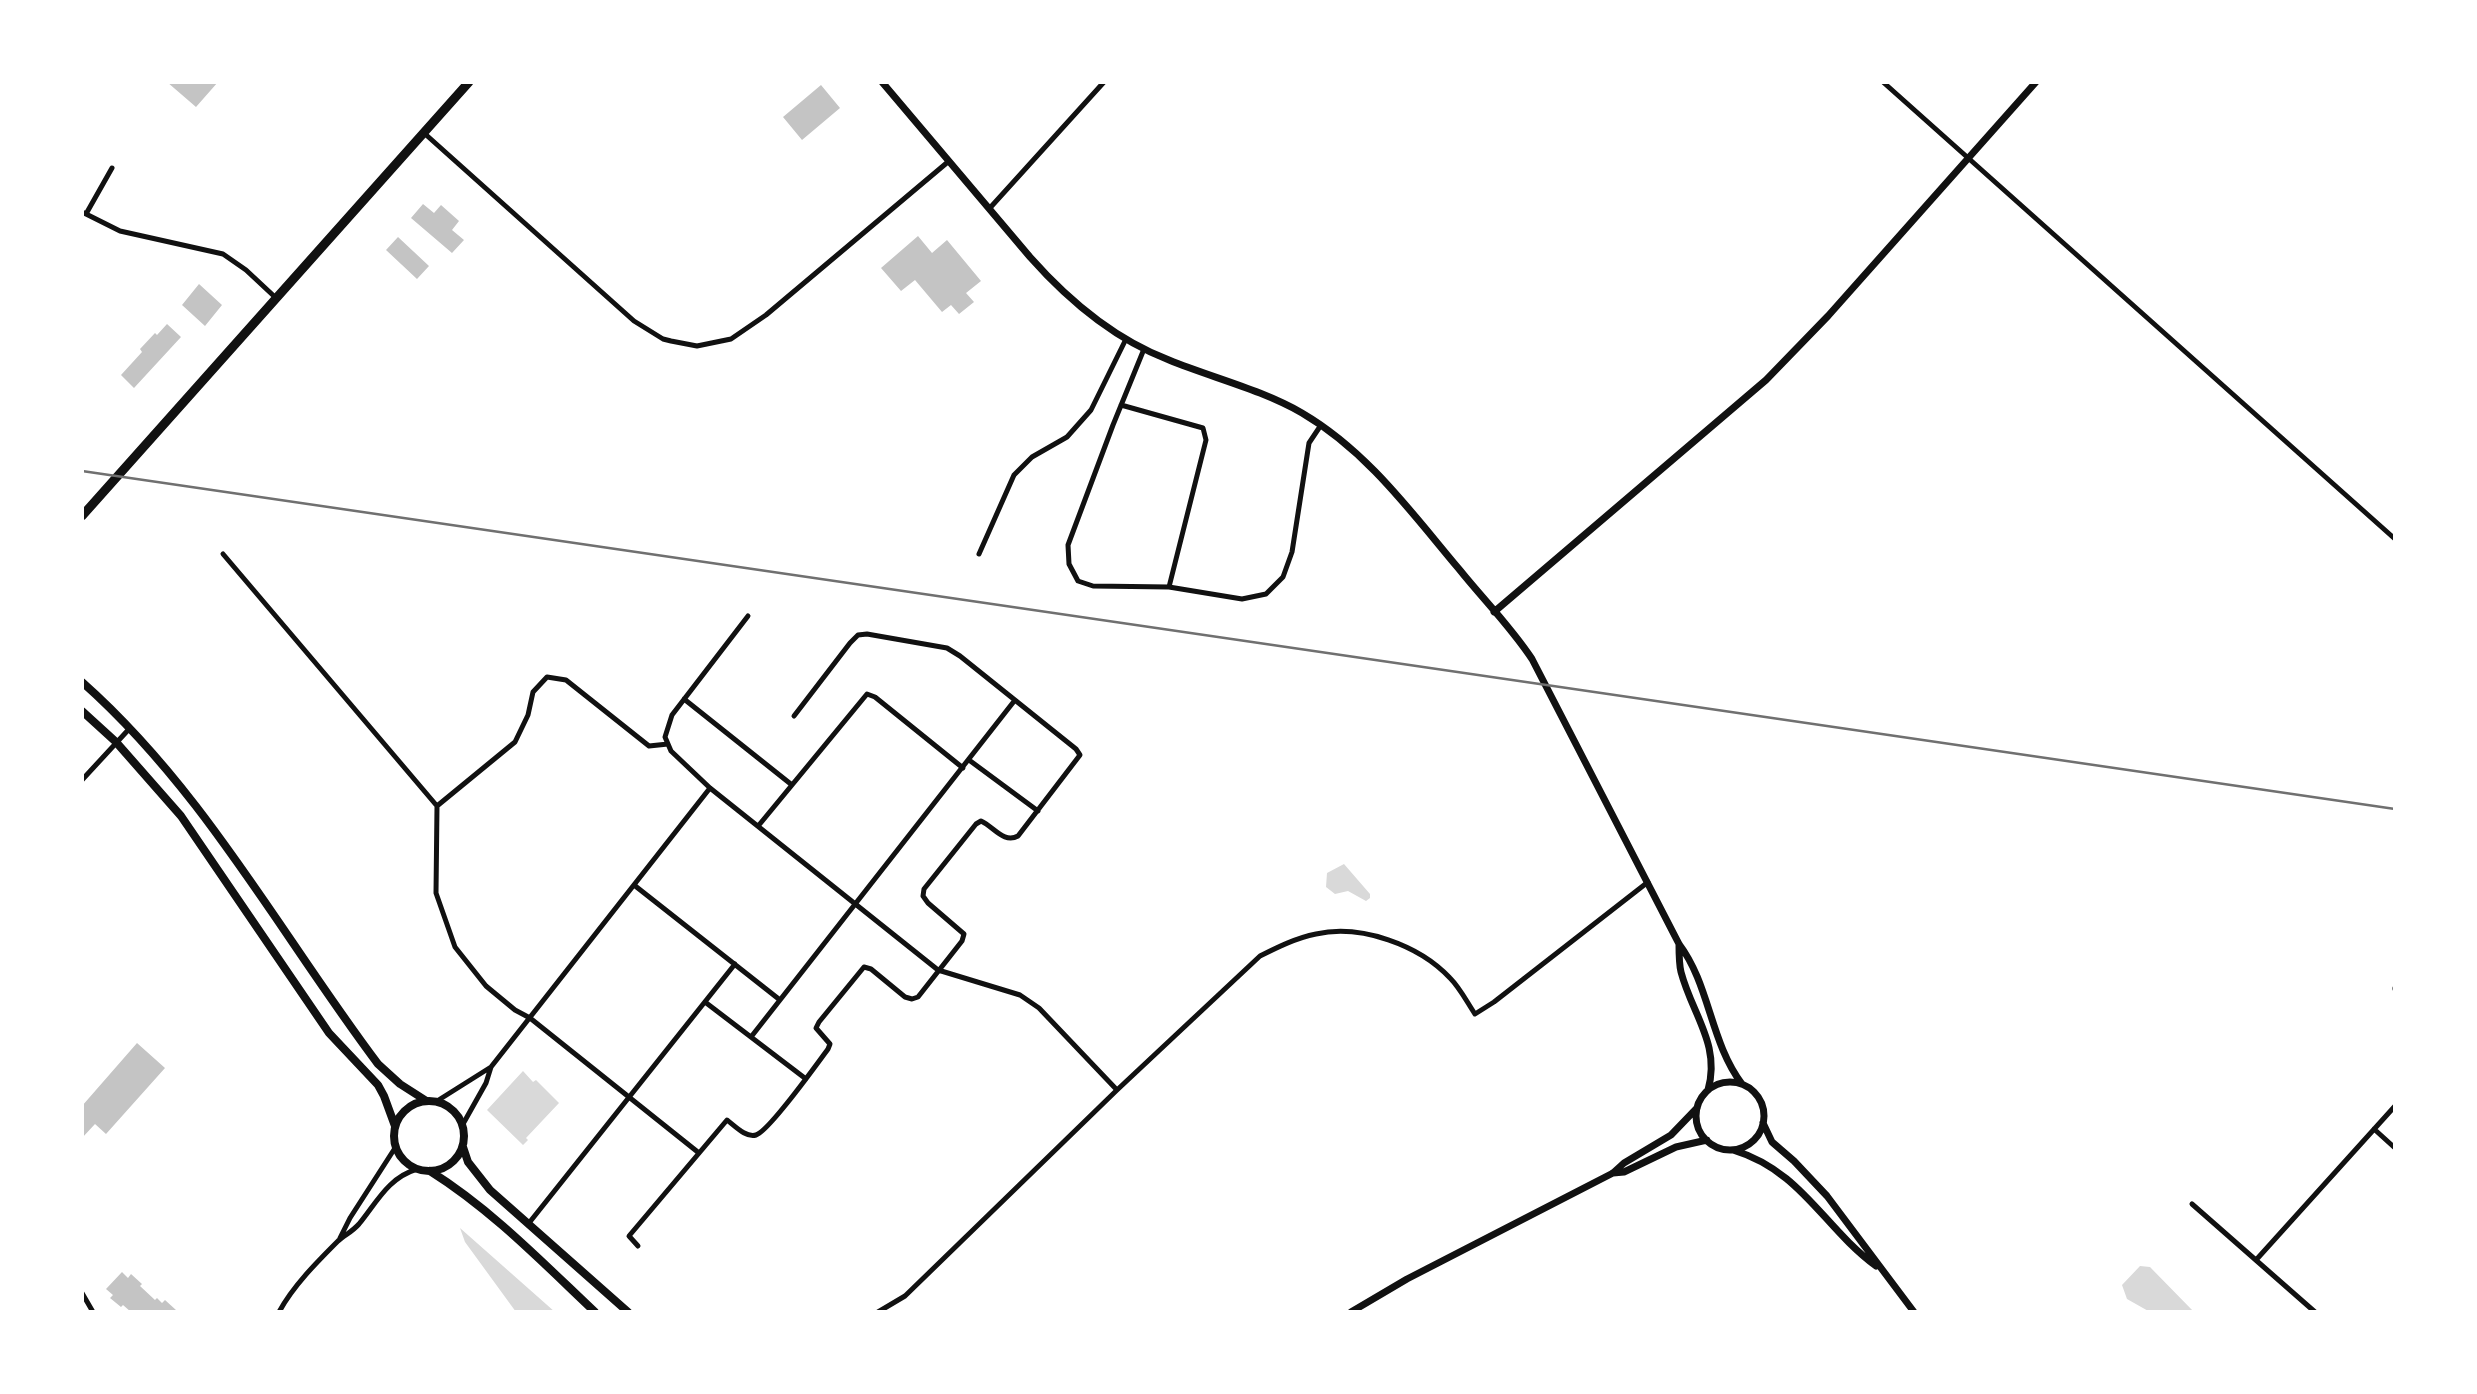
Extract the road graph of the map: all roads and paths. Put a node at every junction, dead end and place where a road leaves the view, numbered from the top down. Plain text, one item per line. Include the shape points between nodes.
1 (469, 82) edge
2 (882, 82) edge
3 (1104, 82) edge
4 (1883, 82) edge
5 (2036, 82) edge
6 (424, 133) junction
7 (1968, 159) junction
8 (950, 162) junction
9 (112, 168) dead end
10 (989, 209) junction
11 (84, 213) edge
12 (277, 299) junction
13 (1126, 339) junction
14 (1144, 349) junction
15 (1121, 405) junction
16 (1321, 425) junction
17 (82, 516) edge
18 (2395, 539) edge
19 (223, 554) dead end
20 (979, 554) dead end
21 (1169, 587) junction
22 (1494, 612) junction
23 (748, 616) dead end
24 (82, 682) edge
25 (684, 699) junction
26 (1014, 700) junction
27 (82, 711) edge
28 (794, 716) dead end
29 (130, 728) junction
30 (116, 741) junction
31 (668, 744) junction
32 (969, 760) junction
33 (963, 768) junction
34 (82, 780) edge
35 (792, 785) junction
36 (710, 788) junction
37 (437, 806) junction
38 (1038, 811) junction
39 (759, 825) junction
40 (1648, 882) junction
41 (634, 886) junction
42 (856, 905) junction
43 (1679, 944) junction
44 (735, 964) junction
45 (938, 970) junction
46 (780, 1000) junction
47 (705, 1002) junction
48 (530, 1018) junction
49 (751, 1037) junction
50 (491, 1067) junction
51 (806, 1079) junction
52 (1742, 1084) junction
53 (1117, 1090) junction
54 (1708, 1090) junction
55 (629, 1097) junction
56 (425, 1100) junction
57 (437, 1101) junction
58 (2395, 1106) edge
59 (1698, 1108) junction
60 (463, 1124) junction
61 (1763, 1124) junction
62 (395, 1126) junction
63 (2374, 1129) junction
64 (1707, 1140) junction
65 (463, 1147) junction
66 (395, 1148) junction
67 (2395, 1148) edge
68 (1733, 1150) junction
69 (699, 1153) junction
70 (417, 1169) junction
71 (430, 1171) junction
72 (1613, 1173) junction
73 (2192, 1204) dead end
74 (529, 1223) junction
75 (339, 1241) junction
76 (638, 1246) dead end
77 (2256, 1260) junction
78 (1880, 1269) junction
79 (82, 1293) edge
80 (93, 1312) edge
81 (279, 1312) edge
82 (595, 1312) edge
83 (628, 1312) edge
84 (878, 1312) edge
85 (1351, 1312) edge
86 (1914, 1312) edge
87 (2315, 1312) edge

1 - 6 main road
2 - 8 street
3 - 10 street
4 - 7 street
5 - 7 street
6 - 8 street via 634,320 663,339 697,346 731,339 766,315
6 - 12 main road
7 - 18 street
7 - 22 street via 1766,380
8 - 10 street
9 - 11 street
10 - 13 street via 1059,288
11 - 12 street via 120,231 223,254
12 - 17 main road
13 - 14 street
13 - 20 street via 1091,410 1067,437 1032,457 1014,475
14 - 15 street
14 - 16 street via 1274,399
15 - 21 street via 1203,428 1206,440
15 - 21 street via 1069,545 1069,564 1078,581 1093,586
16 - 21 street via 1309,443 1292,552 1283,577 1266,594 1242,599
16 - 22 street via 1376,472
19 - 37 street
22 - 40 street via 1532,659
23 - 25 street
24 - 29 main road
25 - 31 street via 666,728
25 - 35 street
26 - 28 street via 947,648 867,634 849,643
26 - 32 street
26 - 38 street via 1080,755
27 - 30 main road
29 - 30 street
29 - 56 main road via 212,827 378,1064
30 - 34 street
30 - 62 main road via 181,816 329,1033 378,1085
31 - 36 street
31 - 37 street via 649,746 566,680 547,677 533,692 515,742
32 - 33 street
32 - 38 street
33 - 35 street via 867,694
33 - 42 street
35 - 39 street
36 - 39 street
36 - 41 street
37 - 48 street via 436,893 455,947 486,985
38 - 45 street via 1013,839 981,821 976,824 924,889 928,902 964,934
39 - 42 street
40 - 43 street
40 - 53 street via 1475,1014 1451,979 1413,950 1392,942 1348,932 1324,933 1281,945 1241,972
41 - 44 street
41 - 48 street
42 - 45 street
42 - 46 street
43 - 52 street via 1692,962 1726,1059
43 - 54 street via 1681,972 1712,1056
44 - 46 street
44 - 47 street
45 - 51 street via 912,999 864,967 818,1022 816,1028 830,1044
45 - 53 street via 1020,995 1039,1008
46 - 49 street
47 - 49 street
47 - 55 street
48 - 50 street
48 - 55 street
49 - 51 street
50 - 57 street
50 - 60 street
51 - 69 street via 760,1134 747,1135 727,1121
52 - 54 street via 1724,1083
52 - 61 street via 1760,1100
53 - 84 street via 905,1296
54 - 59 street
55 - 69 street
55 - 74 street
56 - 57 main road
56 - 62 main road via 406,1108
57 - 60 main road via 448,1105
58 - 63 street
59 - 64 street via 1698,1125
59 - 72 street via 1671,1135
60 - 65 main road
61 - 68 street via 1752,1142
61 - 78 street via 1772,1142 1827,1196
62 - 66 main road
63 - 67 street
63 - 77 street
64 - 68 street
64 - 72 street via 1676,1147
65 - 71 main road via 454,1161
65 - 74 main road via 481,1179
66 - 70 main road
66 - 75 street
68 - 78 street via 1787,1178
69 - 76 street via 629,1236
70 - 71 main road
70 - 75 street via 393,1181
71 - 82 main road via 500,1223
72 - 85 street
73 - 77 street
74 - 83 main road
75 - 81 street
77 - 87 street
78 - 86 street
79 - 80 street

